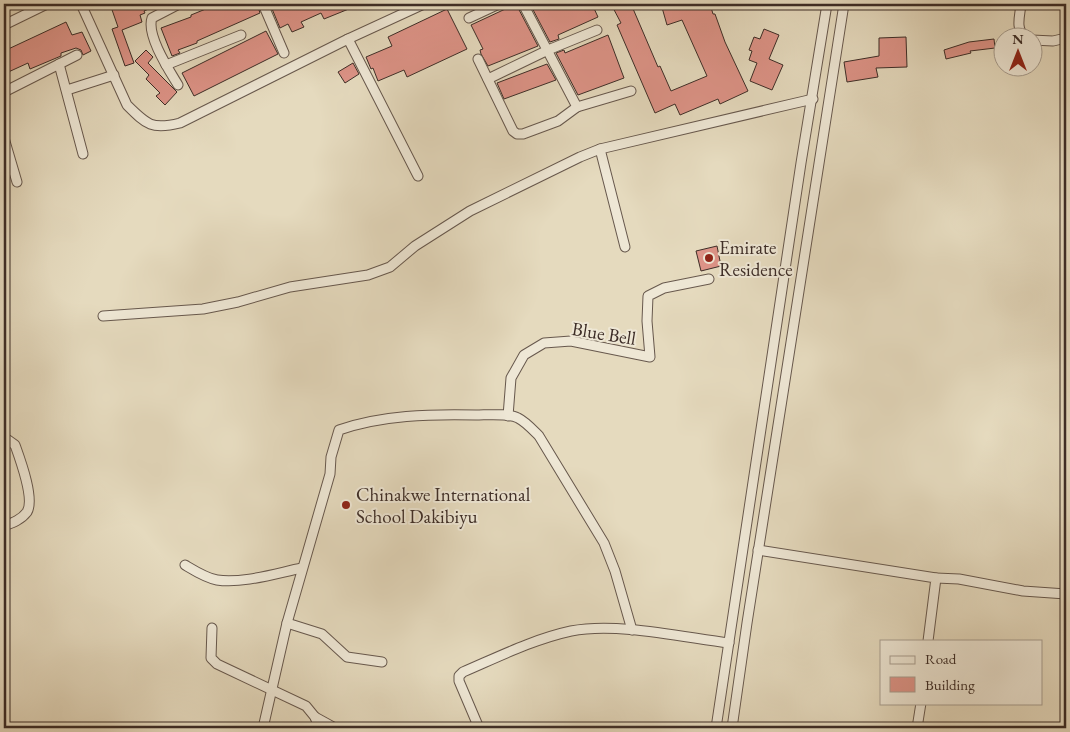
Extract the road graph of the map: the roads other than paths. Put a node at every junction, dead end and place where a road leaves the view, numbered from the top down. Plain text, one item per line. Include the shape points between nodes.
1 (46, 4) edge
2 (81, 4) edge
3 (179, 4) edge
4 (263, 4) edge
5 (424, 4) edge
6 (499, 4) edge
7 (523, 4) edge
8 (827, 4) edge
9 (844, 4) edge
10 (1021, 4) edge
11 (469, 18) dead end
12 (4, 26) edge
13 (1019, 28) edge
14 (597, 30) dead end
15 (241, 35) dead end
16 (1066, 38) edge
17 (348, 39) junction
18 (1042, 40) edge
19 (548, 50) junction
20 (284, 52) dead end
21 (77, 55) dead end
22 (478, 59) dead end
23 (59, 64) junction
24 (166, 65) junction
25 (114, 75) junction
26 (488, 79) junction
27 (178, 85) dead end
28 (67, 90) junction
29 (4, 92) edge
30 (630, 92) dead end
31 (813, 99) junction
32 (577, 107) junction
33 (4, 138) edge
34 (600, 149) junction
35 (83, 154) dead end
36 (418, 176) dead end
37 (17, 182) dead end
38 (624, 247) dead end
39 (709, 279) dead end
40 (103, 316) dead end
41 (508, 416) junction
42 (4, 441) edge
43 (4, 526) edge
44 (758, 550) junction
45 (185, 565) dead end
46 (302, 568) junction
47 (936, 578) junction
48 (1066, 594) edge
49 (731, 622) junction
50 (287, 623) junction
51 (747, 623) junction
52 (212, 628) dead end
53 (632, 630) junction
54 (928, 640) edge
55 (728, 643) junction
56 (382, 662) dead end
57 (272, 690) junction
58 (921, 704) edge
59 (315, 717) junction
60 (263, 728) edge
61 (319, 728) edge
62 (335, 728) edge
63 (479, 728) edge
64 (716, 728) edge
65 (732, 728) edge
66 (918, 728) edge

1 - 12 street
2 - 25 street
3 - 24 street via 152,18 150,24
4 - 20 street
5 - 17 street
6 - 11 street
7 - 19 street
8 - 31 street
9 - 44 street
10 - 13 street
14 - 19 street
15 - 24 street
16 - 18 street
17 - 25 street via 180,123 163,127 152,126 127,105
17 - 36 street
19 - 26 street
19 - 32 street
21 - 23 street
22 - 26 street
23 - 28 street
23 - 29 street
24 - 27 street
25 - 28 street
26 - 32 street via 512,131 517,134 558,121
28 - 35 street
30 - 32 street
31 - 34 street
31 - 49 street
33 - 37 street
34 - 38 street
34 - 40 street via 470,211 390,267 368,274 290,287 203,310
39 - 41 street, Blue Bell via 664,288 648,296 650,357 571,341 544,343 524,355 511,378
41 - 46 street via 433,414 378,420 339,430 330,474
41 - 53 street via 517,418 539,436 604,543
42 - 43 street via 15,444 30,500 28,511 21,519
44 - 47 street
44 - 51 street
45 - 46 street via 218,580
46 - 50 street
47 - 48 street via 959,578 1023,591
47 - 54 street
49 - 51 street
49 - 55 street
50 - 56 street via 322,634 347,657
50 - 57 street
51 - 65 street
52 - 57 street via 211,658 217,664
53 - 55 street
53 - 63 street via 574,631 463,672 458,681
55 - 64 street
57 - 59 street via 306,706
57 - 60 street
58 - 66 street
59 - 61 street
59 - 62 street

